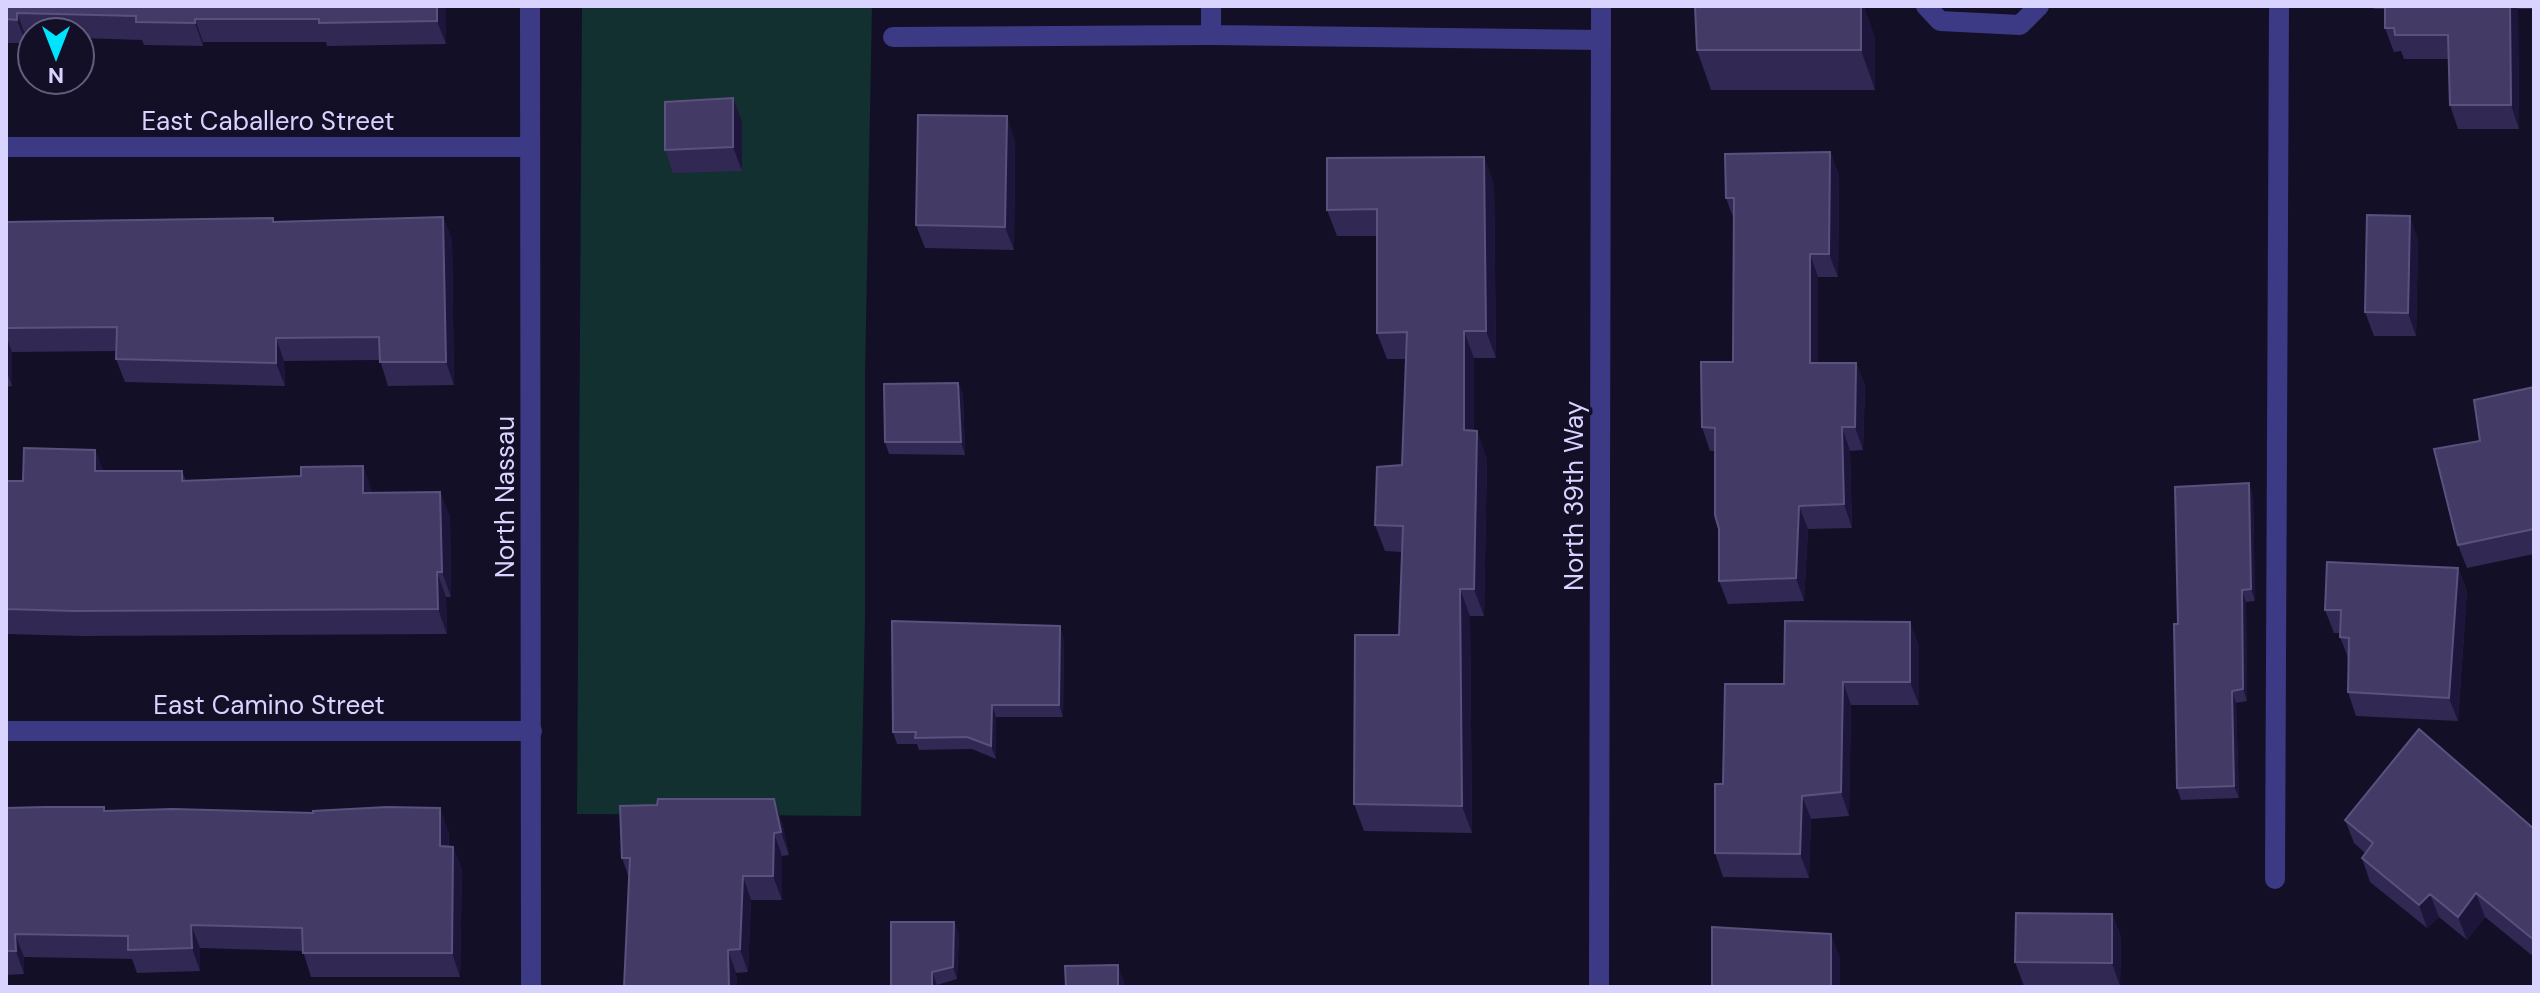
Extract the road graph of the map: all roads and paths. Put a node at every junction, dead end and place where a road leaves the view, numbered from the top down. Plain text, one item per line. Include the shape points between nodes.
1 (530, 6) edge
2 (1211, 6) edge
3 (1601, 6) edge
4 (1926, 6) edge
5 (2039, 6) edge
6 (2279, 6) edge
7 (1211, 35) junction
8 (893, 37) dead end
9 (1601, 40) junction
10 (6, 147) edge
11 (529, 147) junction
12 (6, 731) edge
13 (532, 731) junction
14 (2275, 879) dead end
15 (531, 987) edge
16 (1599, 987) edge

1 - 11 street, North Nassau
2 - 7 street
3 - 9 street, North 39th Way
4 - 5 street via 1940,21 2020,25
6 - 14 street
7 - 8 street
7 - 9 street
9 - 16 street, North 39th Way
10 - 11 street, East Caballero Street
11 - 13 street, North Nassau
12 - 13 street, East Camino Street
13 - 15 street, North Nassau

